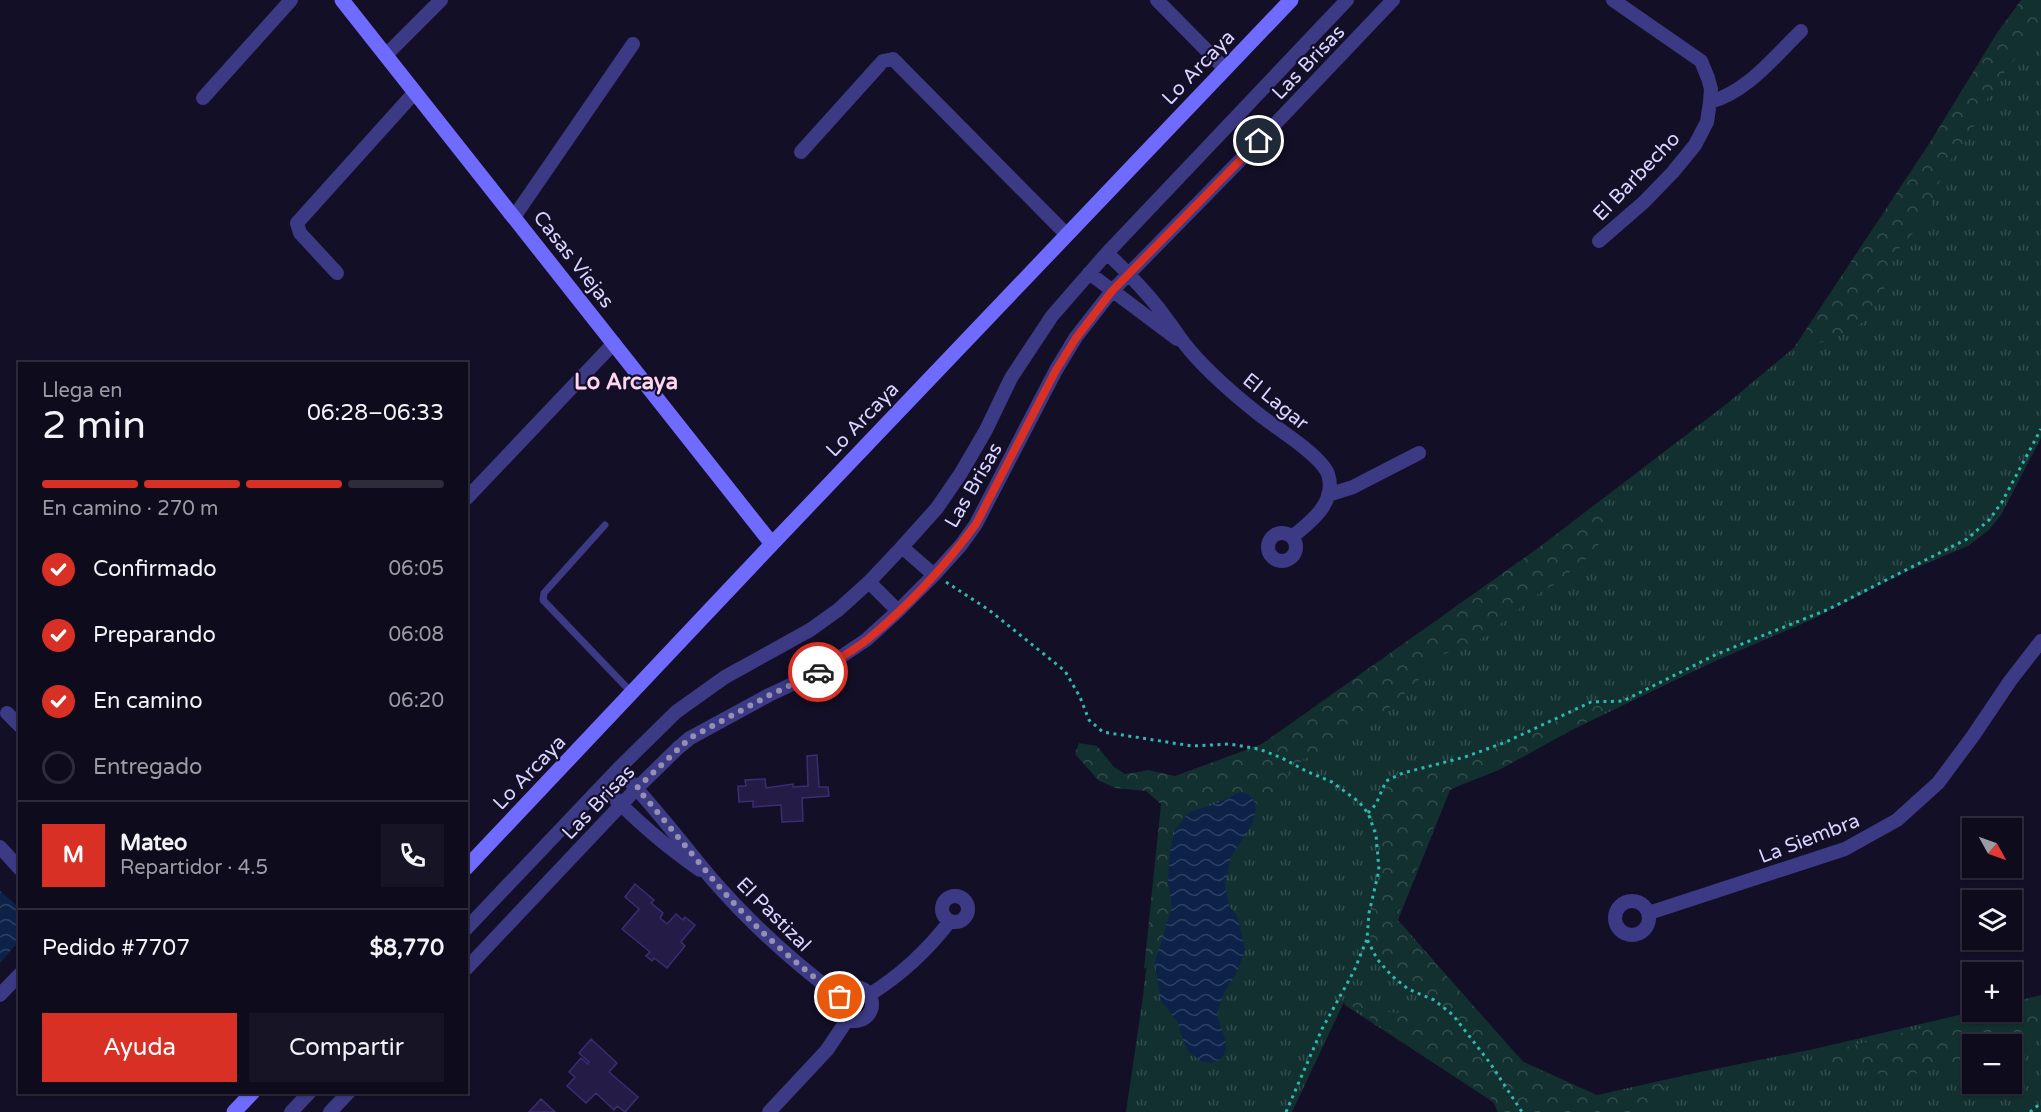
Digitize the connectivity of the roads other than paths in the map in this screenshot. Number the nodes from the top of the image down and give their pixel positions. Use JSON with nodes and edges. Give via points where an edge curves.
{"nodes":[{"id":1,"x":291,"y":0,"type":"edge"},
{"id":2,"x":342,"y":0,"type":"edge"},
{"id":3,"x":441,"y":0,"type":"edge"},
{"id":4,"x":1157,"y":0,"type":"edge"},
{"id":5,"x":1291,"y":0,"type":"edge"},
{"id":6,"x":1347,"y":0,"type":"edge"},
{"id":7,"x":1393,"y":0,"type":"edge"},
{"id":8,"x":1613,"y":0,"type":"edge"},
{"id":9,"x":1801,"y":31,"type":"dead end"},
{"id":10,"x":633,"y":44,"type":"dead end"},
{"id":11,"x":386,"y":55,"type":"junction"},
{"id":12,"x":1225,"y":69,"type":"junction"},
{"id":13,"x":415,"y":92,"type":"junction"},
{"id":14,"x":203,"y":98,"type":"dead end"},
{"id":15,"x":1710,"y":102,"type":"junction"},
{"id":16,"x":801,"y":152,"type":"dead end"},
{"id":17,"x":514,"y":216,"type":"junction"},
{"id":18,"x":1066,"y":235,"type":"junction"},
{"id":19,"x":1599,"y":241,"type":"dead end"},
{"id":20,"x":1107,"y":253,"type":"junction"},
{"id":21,"x":338,"y":273,"type":"dead end"},
{"id":22,"x":1089,"y":273,"type":"junction"},
{"id":23,"x":1129,"y":274,"type":"junction"},
{"id":24,"x":1112,"y":291,"type":"junction"},
{"id":25,"x":614,"y":343,"type":"junction"},
{"id":26,"x":1184,"y":344,"type":"junction"},
{"id":27,"x":1419,"y":453,"type":"dead end"},
{"id":28,"x":1328,"y":495,"type":"junction"},
{"id":29,"x":468,"y":497,"type":"edge"},
{"id":30,"x":605,"y":525,"type":"dead end"},
{"id":31,"x":1292,"y":537,"type":"dead end"},
{"id":32,"x":772,"y":544,"type":"junction"},
{"id":33,"x":902,"y":547,"type":"junction"},
{"id":34,"x":934,"y":575,"type":"junction"},
{"id":35,"x":869,"y":582,"type":"junction"},
{"id":36,"x":898,"y":612,"type":"junction"},
{"id":37,"x":2041,"y":641,"type":"edge"},
{"id":38,"x":633,"y":694,"type":"junction"},
{"id":39,"x":7,"y":712,"type":"dead end"},
{"id":40,"x":18,"y":724,"type":"edge"},
{"id":41,"x":618,"y":768,"type":"junction"},
{"id":42,"x":603,"y":786,"type":"junction"},
{"id":43,"x":637,"y":788,"type":"junction"},
{"id":44,"x":621,"y":805,"type":"junction"},
{"id":45,"x":0,"y":847,"type":"edge"},
{"id":46,"x":468,"y":866,"type":"edge"},
{"id":47,"x":18,"y":867,"type":"edge"},
{"id":48,"x":712,"y":878,"type":"junction"},
{"id":49,"x":1649,"y":913,"type":"dead end"},
{"id":50,"x":950,"y":921,"type":"dead end"},
{"id":51,"x":468,"y":927,"type":"edge"},
{"id":52,"x":468,"y":967,"type":"edge"},
{"id":53,"x":18,"y":976,"type":"edge"},
{"id":54,"x":0,"y":995,"type":"edge"},
{"id":55,"x":869,"y":995,"type":"junction"},
{"id":56,"x":840,"y":997,"type":"junction"},
{"id":57,"x":847,"y":1020,"type":"junction"},
{"id":58,"x":251,"y":1094,"type":"edge"},
{"id":59,"x":308,"y":1094,"type":"edge"},
{"id":60,"x":347,"y":1094,"type":"edge"},
{"id":61,"x":234,"y":1112,"type":"edge"},
{"id":62,"x":291,"y":1112,"type":"edge"},
{"id":63,"x":330,"y":1112,"type":"edge"},
{"id":64,"x":769,"y":1112,"type":"edge"}],
"edges":[{"from":1,"to":14,"type":"street"},
{"from":2,"to":11,"type":"street","name":"Casas Viejas"},
{"from":3,"to":11,"type":"street"},
{"from":4,"to":12,"type":"street"},
{"from":5,"to":12,"type":"street","name":"Lo Arcaya"},
{"from":6,"to":20,"type":"street","name":"Las Brisas"},
{"from":7,"to":23,"type":"street","name":"Las Brisas"},
{"from":8,"to":15,"type":"street","name":"El Barbecho","via":[[1701,61],[1711,89]]},
{"from":9,"to":15,"type":"street","via":[[1746,85]]},
{"from":10,"to":17,"type":"street"},
{"from":11,"to":13,"type":"street","name":"Casas Viejas"},
{"from":12,"to":18,"type":"street","name":"Lo Arcaya"},
{"from":13,"to":17,"type":"street","name":"Casas Viejas"},
{"from":13,"to":21,"type":"street","via":[[297,223],[300,233]]},
{"from":15,"to":19,"type":"street","name":"El Barbecho","via":[[1707,122],[1695,145],[1644,202]]},
{"from":16,"to":18,"type":"street","via":[[883,60],[893,59]]},
{"from":17,"to":25,"type":"street","name":"Casas Viejas"},
{"from":18,"to":32,"type":"street","name":"Lo Arcaya"},
{"from":20,"to":22,"type":"street","name":"Las Brisas"},
{"from":20,"to":23,"type":"street"},
{"from":22,"to":24,"type":"street"},
{"from":22,"to":33,"type":"street","name":"Las Brisas","via":[[1029,349],[986,430],[937,508]]},
{"from":23,"to":24,"type":"street","name":"Las Brisas"},
{"from":23,"to":26,"type":"street"},
{"from":24,"to":26,"type":"street"},
{"from":24,"to":34,"type":"street","name":"Las Brisas","via":[[1056,370],[976,524]]},
{"from":25,"to":29,"type":"street"},
{"from":25,"to":32,"type":"street","name":"Casas Viejas"},
{"from":26,"to":28,"type":"street","name":"El Lagar","via":[[1245,403],[1322,463],[1329,476]]},
{"from":27,"to":28,"type":"street","via":[[1353,487]]},
{"from":28,"to":31,"type":"street","via":[[1319,514]]},
{"from":30,"to":38,"type":"lane","via":[[544,593],[543,600]]},
{"from":32,"to":38,"type":"street","name":"Lo Arcaya"},
{"from":33,"to":34,"type":"street"},
{"from":33,"to":35,"type":"street","name":"Las Brisas"},
{"from":34,"to":36,"type":"street","name":"Las Brisas"},
{"from":35,"to":36,"type":"street"},
{"from":35,"to":41,"type":"street","name":"Las Brisas","via":[[810,630],[697,696]]},
{"from":36,"to":43,"type":"street","name":"Las Brisas","via":[[866,640],[818,672],[690,738]]},
{"from":37,"to":49,"type":"street","name":"La Siembra","via":[[1938,783],[1897,820],[1845,849]]},
{"from":38,"to":46,"type":"street","name":"Lo Arcaya"},
{"from":39,"to":40,"type":"street"},
{"from":41,"to":42,"type":"street","name":"Las Brisas"},
{"from":41,"to":43,"type":"street"},
{"from":42,"to":44,"type":"street"},
{"from":42,"to":51,"type":"street","name":"Las Brisas"},
{"from":43,"to":44,"type":"street","name":"Las Brisas"},
{"from":43,"to":48,"type":"street"},
{"from":44,"to":48,"type":"street","via":[[682,858]]},
{"from":44,"to":52,"type":"street","name":"Las Brisas"},
{"from":45,"to":47,"type":"street"},
{"from":48,"to":56,"type":"street","name":"El Pastizal","via":[[802,969]]},
{"from":50,"to":55,"type":"street","via":[[911,965]]},
{"from":53,"to":54,"type":"street"},
{"from":55,"to":56,"type":"street","via":[[856,987]]},
{"from":55,"to":57,"type":"street","via":[[872,1006],[868,1016],[858,1021]]},
{"from":56,"to":57,"type":"street","via":[[838,1008]]},
{"from":57,"to":64,"type":"street","via":[[827,1050]]},
{"from":58,"to":61,"type":"street"},
{"from":59,"to":62,"type":"street"},
{"from":60,"to":63,"type":"street"}]}
